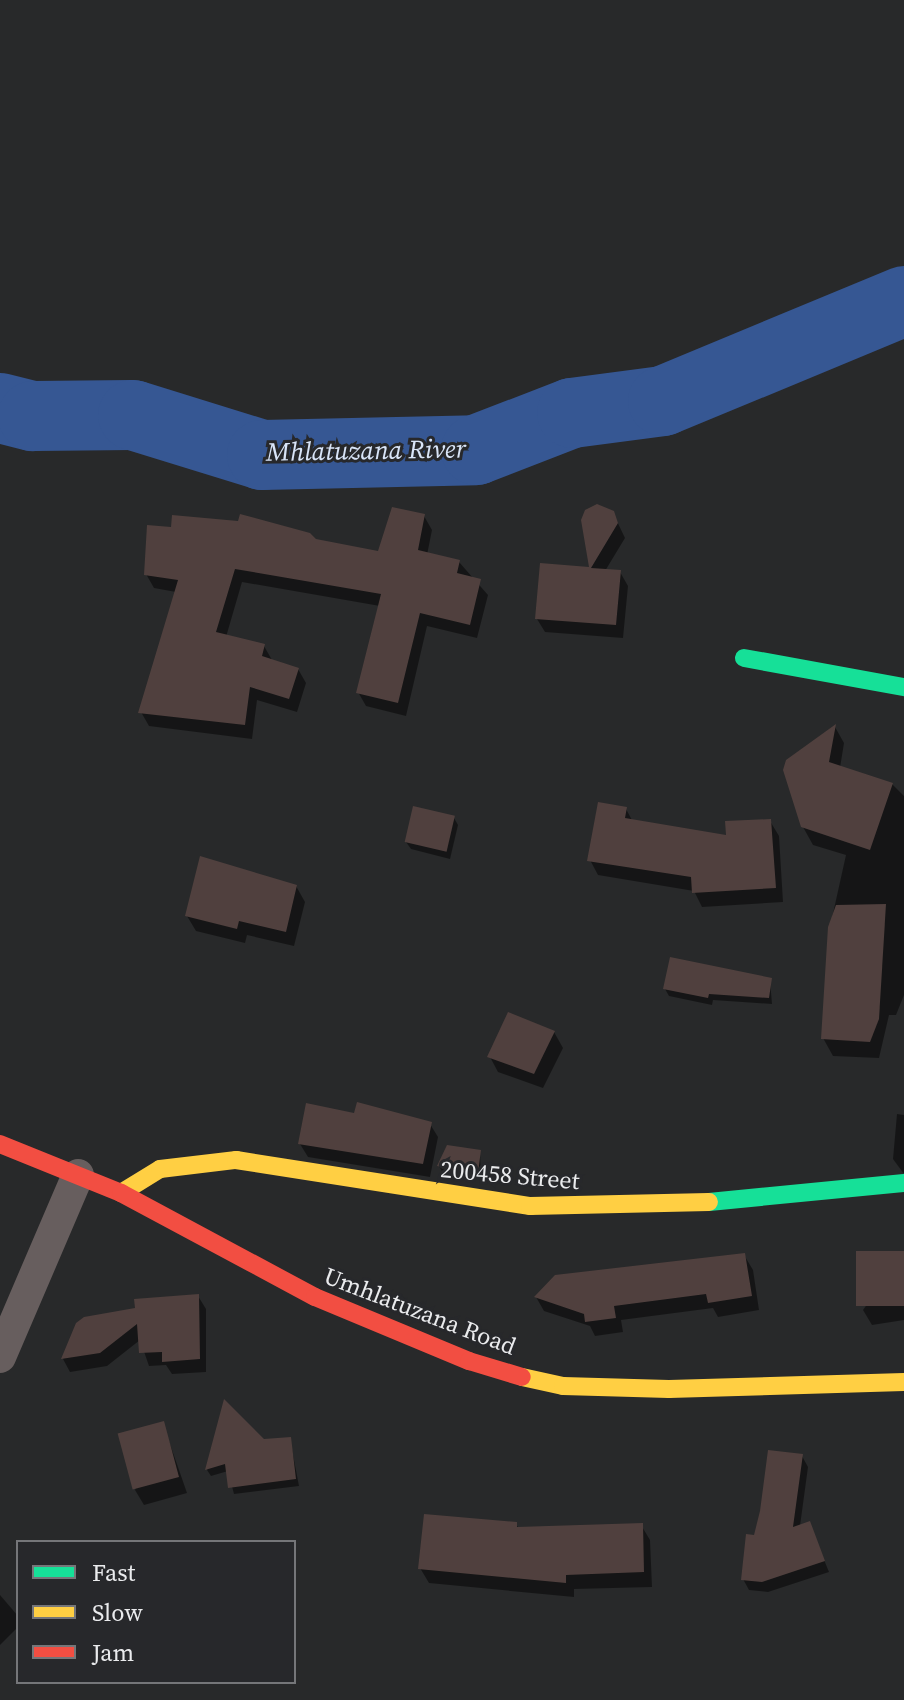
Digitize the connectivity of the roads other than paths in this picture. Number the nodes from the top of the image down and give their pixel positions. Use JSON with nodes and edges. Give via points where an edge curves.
{"nodes":[{"id":1,"x":744,"y":658,"type":"dead end"},
{"id":2,"x":904,"y":687,"type":"edge"},
{"id":3,"x":0,"y":1144,"type":"edge"},
{"id":4,"x":78,"y":1175,"type":"junction"},
{"id":5,"x":904,"y":1183,"type":"edge"},
{"id":6,"x":121,"y":1193,"type":"junction"},
{"id":7,"x":0,"y":1357,"type":"edge"},
{"id":8,"x":904,"y":1382,"type":"edge"}],
"edges":[{"from":1,"to":2,"type":"street"},
{"from":3,"to":4,"type":"street","name":"Umhlatuzana Road"},
{"from":4,"to":6,"type":"street","name":"Umhlatuzana Road"},
{"from":4,"to":7,"type":"street"},
{"from":5,"to":6,"type":"street","name":"200458 Street","via":[[653,1207],[530,1206],[236,1160],[160,1169]]},
{"from":6,"to":8,"type":"street","name":"Umhlatuzana Road","via":[[315,1297],[469,1361],[522,1377],[563,1386],[669,1389]]}]}
